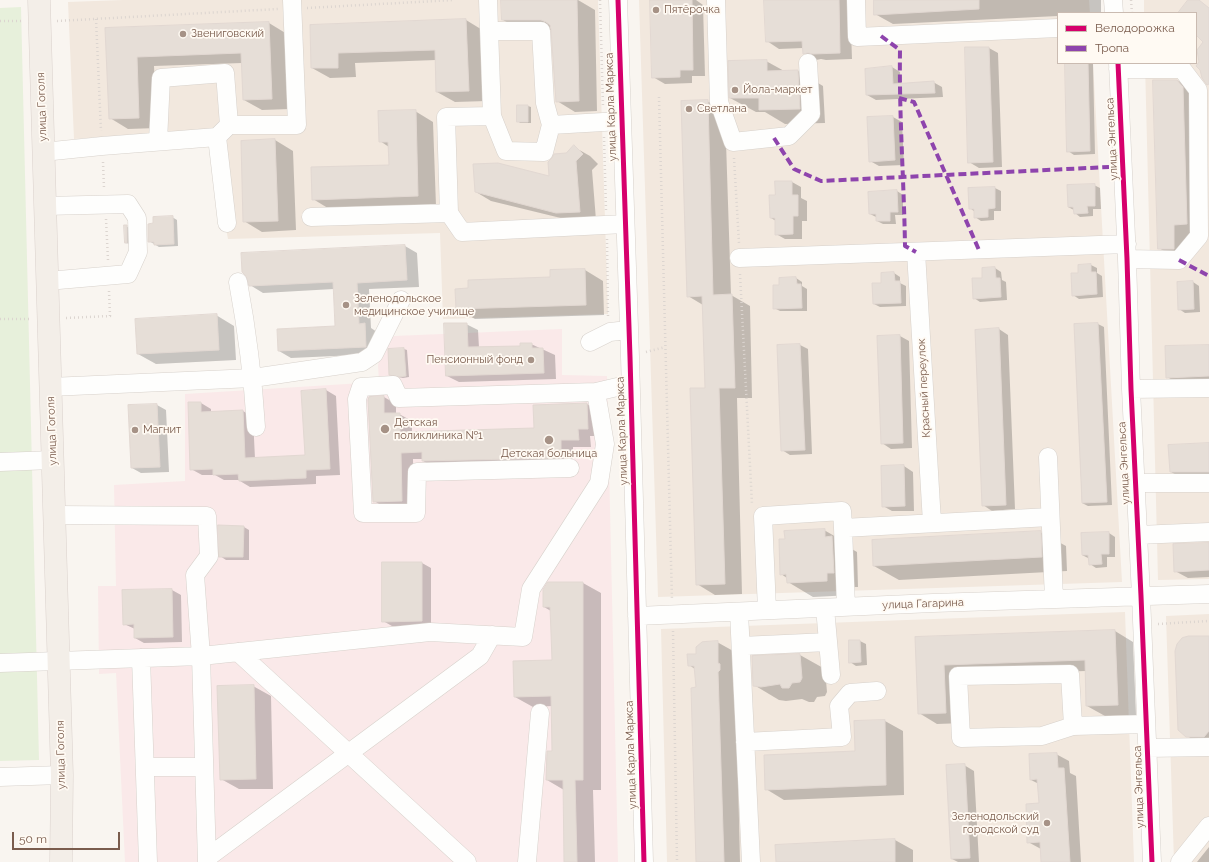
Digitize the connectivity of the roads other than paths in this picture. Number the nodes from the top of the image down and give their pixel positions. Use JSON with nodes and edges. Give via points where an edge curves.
{"nodes":[{"id":1,"x":38,"y":0,"type":"edge"},
{"id":2,"x":488,"y":0,"type":"edge"},
{"id":3,"x":618,"y":0,"type":"edge"},
{"id":4,"x":716,"y":0,"type":"edge"},
{"id":5,"x":856,"y":0,"type":"edge"},
{"id":6,"x":1113,"y":0,"type":"edge"},
{"id":7,"x":292,"y":4,"type":"edge"},
{"id":8,"x":1114,"y":12,"type":"edge"},
{"id":9,"x":1057,"y":28,"type":"edge"},
{"id":10,"x":489,"y":31,"type":"junction"},
{"id":11,"x":808,"y":63,"type":"dead end"},
{"id":12,"x":1118,"y":66,"type":"edge"},
{"id":13,"x":492,"y":116,"type":"junction"},
{"id":14,"x":621,"y":121,"type":"junction"},
{"id":15,"x":551,"y":125,"type":"junction"},
{"id":16,"x":223,"y":131,"type":"junction"},
{"id":17,"x":158,"y":142,"type":"junction"},
{"id":18,"x":43,"y":152,"type":"junction"},
{"id":19,"x":45,"y":206,"type":"junction"},
{"id":20,"x":449,"y":213,"type":"junction"},
{"id":21,"x":312,"y":217,"type":"dead end"},
{"id":22,"x":227,"y":223,"type":"dead end"},
{"id":23,"x":625,"y":224,"type":"junction"},
{"id":24,"x":916,"y":252,"type":"junction"},
{"id":25,"x":1127,"y":252,"type":"junction"},
{"id":26,"x":739,"y":258,"type":"road end"},
{"id":27,"x":47,"y":281,"type":"junction"},
{"id":28,"x":238,"y":282,"type":"dead end"},
{"id":29,"x":400,"y":300,"type":"dead end"},
{"id":30,"x":628,"y":330,"type":"junction"},
{"id":31,"x":590,"y":342,"type":"dead end"},
{"id":32,"x":253,"y":378,"type":"junction"},
{"id":33,"x":630,"y":384,"type":"junction"},
{"id":34,"x":50,"y":387,"type":"junction"},
{"id":35,"x":1209,"y":388,"type":"edge"},
{"id":36,"x":1131,"y":389,"type":"junction"},
{"id":37,"x":596,"y":392,"type":"junction"},
{"id":38,"x":256,"y":428,"type":"dead end"},
{"id":39,"x":1048,"y":457,"type":"dead end"},
{"id":40,"x":52,"y":460,"type":"junction"},
{"id":41,"x":0,"y":462,"type":"edge"},
{"id":42,"x":570,"y":468,"type":"dead end"},
{"id":43,"x":1135,"y":483,"type":"junction"},
{"id":44,"x":1209,"y":483,"type":"edge"},
{"id":45,"x":54,"y":515,"type":"junction"},
{"id":46,"x":1050,"y":517,"type":"junction"},
{"id":47,"x":932,"y":523,"type":"junction"},
{"id":48,"x":843,"y":528,"type":"junction"},
{"id":49,"x":1209,"y":532,"type":"edge"},
{"id":50,"x":1138,"y":535,"type":"junction"},
{"id":51,"x":1209,"y":594,"type":"edge"},
{"id":52,"x":1141,"y":596,"type":"junction"},
{"id":53,"x":1054,"y":599,"type":"junction"},
{"id":54,"x":846,"y":607,"type":"junction"},
{"id":55,"x":825,"y":608,"type":"junction"},
{"id":56,"x":767,"y":610,"type":"junction"},
{"id":57,"x":739,"y":612,"type":"junction"},
{"id":58,"x":637,"y":616,"type":"junction"},
{"id":59,"x":492,"y":635,"type":"junction"},
{"id":60,"x":828,"y":642,"type":"junction"},
{"id":61,"x":741,"y":646,"type":"junction"},
{"id":62,"x":238,"y":652,"type":"junction"},
{"id":63,"x":201,"y":656,"type":"junction"},
{"id":64,"x":141,"y":658,"type":"junction"},
{"id":65,"x":59,"y":661,"type":"junction"},
{"id":66,"x":0,"y":663,"type":"edge"},
{"id":67,"x":831,"y":675,"type":"dead end"},
{"id":68,"x":877,"y":691,"type":"dead end"},
{"id":69,"x":540,"y":713,"type":"dead end"},
{"id":70,"x":1146,"y":724,"type":"junction"},
{"id":71,"x":1073,"y":726,"type":"junction"},
{"id":72,"x":745,"y":742,"type":"junction"},
{"id":73,"x":1209,"y":747,"type":"edge"},
{"id":74,"x":1148,"y":748,"type":"junction"},
{"id":75,"x":349,"y":753,"type":"junction"},
{"id":76,"x":145,"y":767,"type":"junction"},
{"id":77,"x":204,"y":767,"type":"junction"},
{"id":78,"x":62,"y":775,"type":"junction"},
{"id":79,"x":0,"y":777,"type":"edge"},
{"id":80,"x":1209,"y":826,"type":"edge"},
{"id":81,"x":207,"y":860,"type":"edge"},
{"id":82,"x":61,"y":862,"type":"edge"},
{"id":83,"x":148,"y":862,"type":"edge"},
{"id":84,"x":467,"y":862,"type":"edge"},
{"id":85,"x":527,"y":862,"type":"edge"},
{"id":86,"x":644,"y":862,"type":"edge"},
{"id":87,"x":751,"y":862,"type":"edge"},
{"id":88,"x":1152,"y":862,"type":"edge"},
{"id":89,"x":1180,"y":862,"type":"edge"}],
"edges":[{"from":1,"to":18,"type":"main road","name":"улица Гоголя","via":[[46,21]]},
{"from":2,"to":10,"type":"street"},
{"from":3,"to":14,"type":"street","name":"улица Карла Маркса"},
{"from":4,"to":11,"type":"street","via":[[719,102],[734,142],[789,136],[810,114]]},
{"from":5,"to":9,"type":"street","via":[[858,38]]},
{"from":6,"to":8,"type":"street"},
{"from":7,"to":16,"type":"street","via":[[297,125]]},
{"from":10,"to":13,"type":"street"},
{"from":10,"to":15,"type":"street","via":[[541,31],[545,103]]},
{"from":12,"to":25,"type":"street","name":"улица Энгельса"},
{"from":12,"to":25,"type":"street","via":[[1182,69],[1198,90],[1199,236],[1179,260]]},
{"from":13,"to":15,"type":"street","via":[[506,151],[544,152]]},
{"from":13,"to":20,"type":"street","via":[[446,117]]},
{"from":14,"to":15,"type":"street"},
{"from":14,"to":23,"type":"street","name":"улица Карла Маркса"},
{"from":16,"to":17,"type":"street"},
{"from":16,"to":17,"type":"street","via":[[225,73],[160,78]]},
{"from":16,"to":22,"type":"street"},
{"from":17,"to":18,"type":"street"},
{"from":18,"to":19,"type":"main road","name":"улица Гоголя"},
{"from":19,"to":27,"type":"main road","name":"улица Гоголя"},
{"from":19,"to":27,"type":"street","via":[[128,204],[137,218],[138,252],[128,274]]},
{"from":20,"to":21,"type":"street"},
{"from":20,"to":23,"type":"street","via":[[462,232]]},
{"from":23,"to":30,"type":"street","name":"улица Карла Маркса"},
{"from":24,"to":25,"type":"street"},
{"from":24,"to":26,"type":"street"},
{"from":24,"to":47,"type":"street","name":"Красный переулок"},
{"from":25,"to":36,"type":"street","name":"улица Энгельса"},
{"from":27,"to":34,"type":"main road","name":"улица Гоголя"},
{"from":28,"to":32,"type":"street"},
{"from":29,"to":32,"type":"street","via":[[374,354],[362,362]]},
{"from":30,"to":31,"type":"street","via":[[610,332]]},
{"from":30,"to":33,"type":"street","name":"улица Карла Маркса"},
{"from":32,"to":34,"type":"street"},
{"from":32,"to":38,"type":"street"},
{"from":33,"to":37,"type":"street"},
{"from":33,"to":58,"type":"street","name":"улица Карла Маркса"},
{"from":34,"to":40,"type":"main road","name":"улица Гоголя"},
{"from":35,"to":36,"type":"street"},
{"from":36,"to":43,"type":"street","name":"улица Энгельса"},
{"from":37,"to":42,"type":"street","via":[[399,398],[393,385],[361,387],[357,399],[363,513],[416,513],[417,472]]},
{"from":37,"to":59,"type":"street","via":[[605,444],[599,483],[531,589],[523,637]]},
{"from":39,"to":46,"type":"street"},
{"from":40,"to":41,"type":"street"},
{"from":40,"to":45,"type":"main road","name":"улица Гоголя"},
{"from":43,"to":44,"type":"street"},
{"from":43,"to":50,"type":"street","name":"улица Энгельса"},
{"from":45,"to":63,"type":"street","via":[[208,516],[209,556],[196,575]]},
{"from":45,"to":65,"type":"main road","name":"улица Гоголя"},
{"from":46,"to":47,"type":"street"},
{"from":46,"to":53,"type":"street"},
{"from":47,"to":48,"type":"street"},
{"from":48,"to":54,"type":"street"},
{"from":48,"to":56,"type":"street","via":[[842,511],[763,516]]},
{"from":49,"to":50,"type":"street"},
{"from":50,"to":52,"type":"street","name":"улица Энгельса"},
{"from":51,"to":52,"type":"street","name":"улица Гагарина"},
{"from":52,"to":53,"type":"street","name":"улица Гагарина"},
{"from":52,"to":70,"type":"street","name":"улица Энгельса"},
{"from":53,"to":54,"type":"street","name":"улица Гагарина"},
{"from":54,"to":55,"type":"street","name":"улица Гагарина"},
{"from":55,"to":56,"type":"street","name":"улица Гагарина"},
{"from":55,"to":60,"type":"street"},
{"from":56,"to":57,"type":"street","name":"улица Гагарина"},
{"from":57,"to":58,"type":"street","name":"улица Гагарина"},
{"from":57,"to":61,"type":"street"},
{"from":58,"to":86,"type":"street","name":"улица Карла Маркса"},
{"from":59,"to":62,"type":"street","via":[[430,632]]},
{"from":59,"to":75,"type":"street","via":[[480,656]]},
{"from":60,"to":61,"type":"street"},
{"from":60,"to":67,"type":"street"},
{"from":61,"to":72,"type":"street"},
{"from":62,"to":63,"type":"street"},
{"from":62,"to":75,"type":"street"},
{"from":63,"to":64,"type":"street"},
{"from":63,"to":77,"type":"street"},
{"from":64,"to":65,"type":"street"},
{"from":64,"to":76,"type":"street"},
{"from":65,"to":66,"type":"street"},
{"from":65,"to":78,"type":"main road","name":"улица Гоголя"},
{"from":68,"to":72,"type":"street","via":[[850,693],[839,706],[842,737]]},
{"from":69,"to":85,"type":"street"},
{"from":70,"to":71,"type":"street"},
{"from":70,"to":74,"type":"street","name":"улица Энгельса"},
{"from":71,"to":71,"type":"street","via":[[1070,674],[958,676],[961,738],[1042,736]]},
{"from":72,"to":87,"type":"street"},
{"from":73,"to":74,"type":"street"},
{"from":74,"to":88,"type":"street","name":"улица Энгельса"},
{"from":75,"to":81,"type":"street"},
{"from":75,"to":84,"type":"street"},
{"from":76,"to":77,"type":"street"},
{"from":76,"to":83,"type":"street"},
{"from":77,"to":81,"type":"street"},
{"from":78,"to":79,"type":"street"},
{"from":78,"to":82,"type":"main road","name":"улица Гоголя"},
{"from":80,"to":89,"type":"street"}]}
